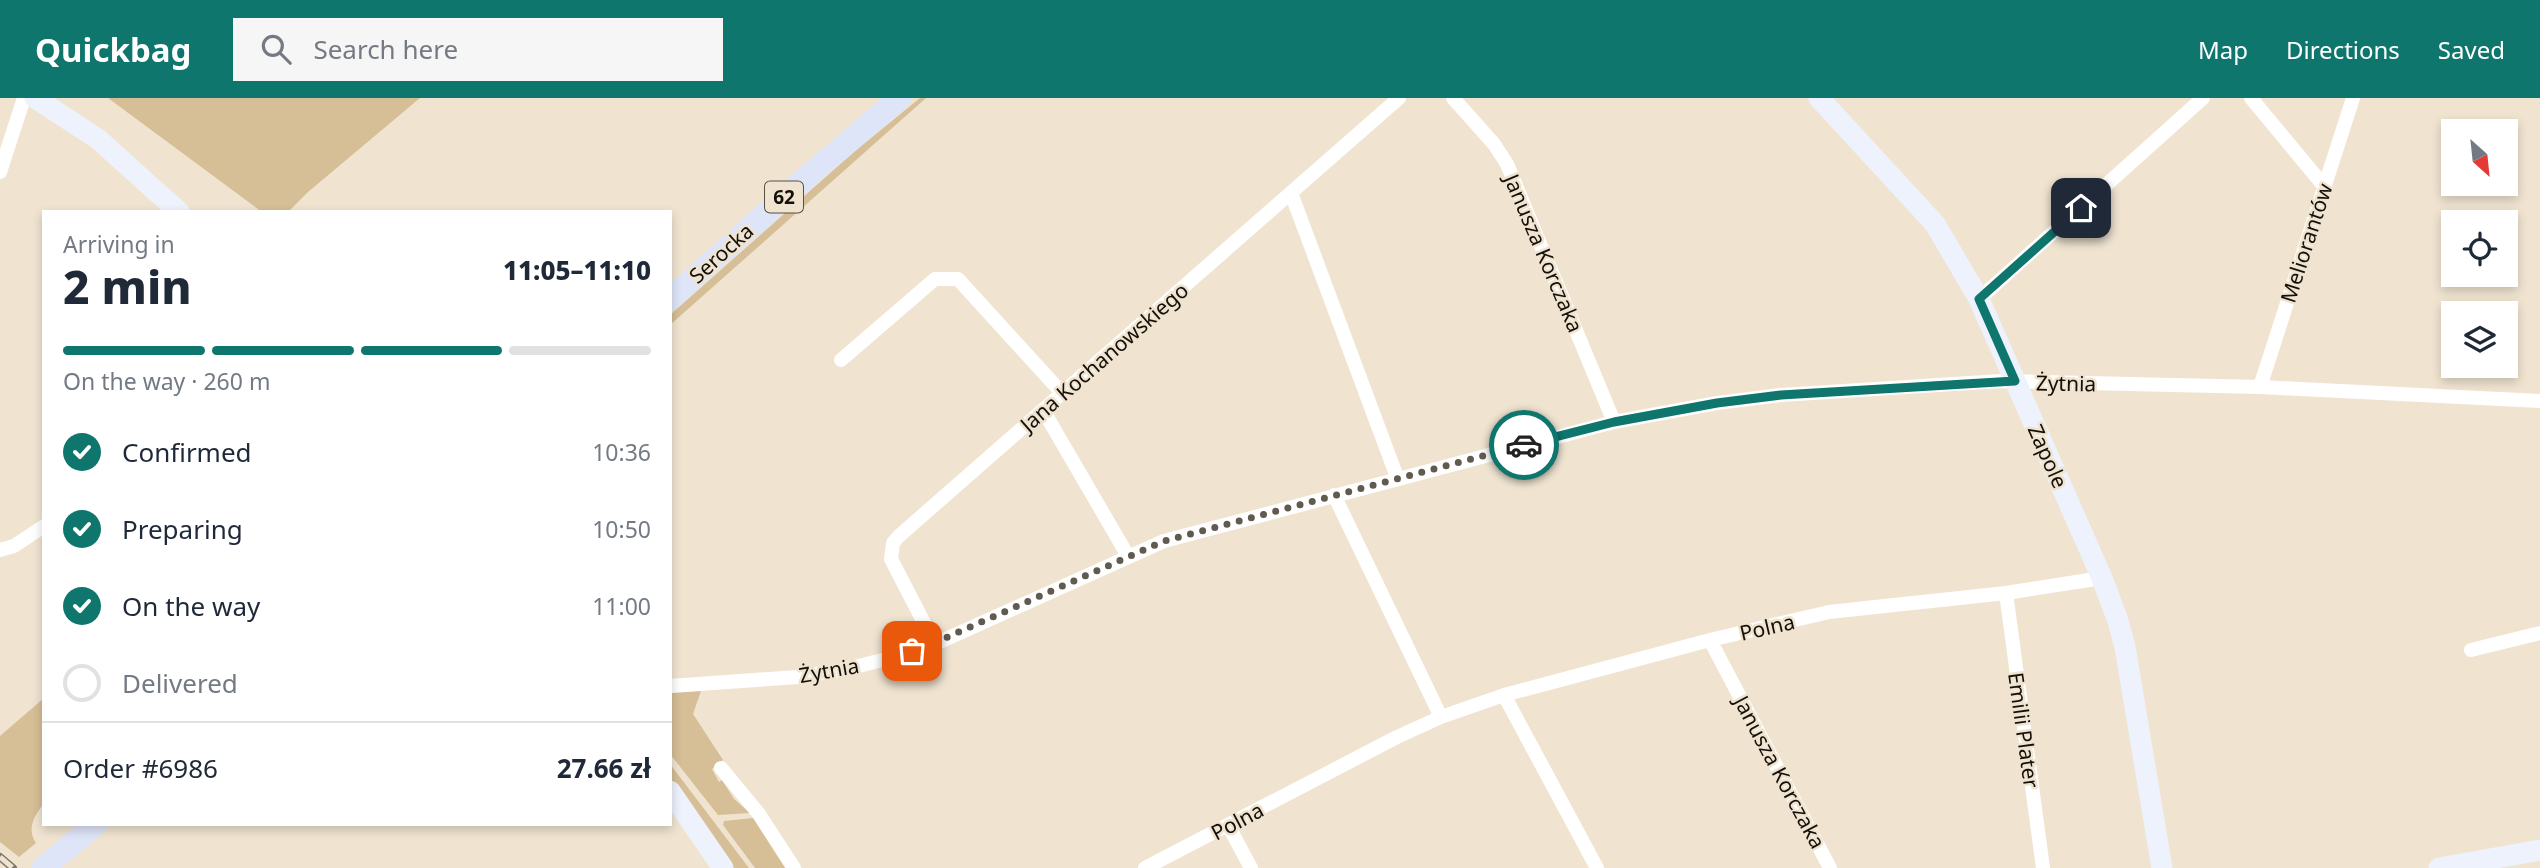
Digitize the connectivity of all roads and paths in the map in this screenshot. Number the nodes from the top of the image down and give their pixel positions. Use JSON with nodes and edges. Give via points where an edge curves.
{"nodes":[{"id":1,"x":24,"y":98,"type":"edge"},
{"id":2,"x":35,"y":98,"type":"edge"},
{"id":3,"x":900,"y":98,"type":"edge"},
{"id":4,"x":1399,"y":98,"type":"edge"},
{"id":5,"x":1453,"y":98,"type":"edge"},
{"id":6,"x":1819,"y":98,"type":"edge"},
{"id":7,"x":2203,"y":98,"type":"edge"},
{"id":8,"x":2251,"y":98,"type":"edge"},
{"id":9,"x":2354,"y":98,"type":"edge"},
{"id":10,"x":0,"y":172,"type":"edge"},
{"id":11,"x":2324,"y":186,"type":"junction"},
{"id":12,"x":1291,"y":193,"type":"junction"},
{"id":13,"x":177,"y":210,"type":"edge"},
{"id":14,"x":672,"y":297,"type":"edge"},
{"id":15,"x":1979,"y":299,"type":"junction"},
{"id":16,"x":841,"y":360,"type":"dead end"},
{"id":17,"x":2015,"y":381,"type":"junction"},
{"id":18,"x":2260,"y":387,"type":"junction"},
{"id":19,"x":1062,"y":393,"type":"junction"},
{"id":20,"x":2540,"y":401,"type":"edge"},
{"id":21,"x":1043,"y":410,"type":"junction"},
{"id":22,"x":1614,"y":422,"type":"junction"},
{"id":23,"x":1398,"y":477,"type":"junction"},
{"id":24,"x":1334,"y":495,"type":"junction"},
{"id":25,"x":42,"y":527,"type":"edge"},
{"id":26,"x":0,"y":551,"type":"edge"},
{"id":27,"x":1128,"y":556,"type":"junction"},
{"id":28,"x":2102,"y":578,"type":"junction"},
{"id":29,"x":2006,"y":593,"type":"junction"},
{"id":30,"x":2540,"y":633,"type":"edge"},
{"id":31,"x":1710,"y":640,"type":"junction"},
{"id":32,"x":934,"y":643,"type":"junction"},
{"id":33,"x":2471,"y":650,"type":"dead end"},
{"id":34,"x":672,"y":686,"type":"edge"},
{"id":35,"x":1504,"y":695,"type":"junction"},
{"id":36,"x":1441,"y":717,"type":"junction"},
{"id":37,"x":721,"y":768,"type":"dead end"},
{"id":38,"x":672,"y":794,"type":"edge"},
{"id":39,"x":672,"y":813,"type":"edge"},
{"id":40,"x":1228,"y":825,"type":"junction"},
{"id":41,"x":94,"y":826,"type":"edge"},
{"id":42,"x":2540,"y":850,"type":"edge"},
{"id":43,"x":44,"y":867,"type":"edge"},
{"id":44,"x":709,"y":868,"type":"edge"},
{"id":45,"x":723,"y":868,"type":"edge"},
{"id":46,"x":794,"y":868,"type":"edge"},
{"id":47,"x":1145,"y":868,"type":"edge"},
{"id":48,"x":1251,"y":868,"type":"edge"},
{"id":49,"x":1597,"y":868,"type":"edge"},
{"id":50,"x":1830,"y":868,"type":"edge"},
{"id":51,"x":2043,"y":868,"type":"edge"},
{"id":52,"x":2162,"y":868,"type":"edge"},
{"id":53,"x":2439,"y":868,"type":"edge"}],
"edges":[{"from":1,"to":10,"type":"street"},
{"from":2,"to":13,"type":"street","via":[[97,139]]},
{"from":3,"to":14,"type":"main road","name":"Serocka","number":"62"},
{"from":4,"to":12,"type":"street","name":"Jana Kochanowskiego"},
{"from":5,"to":22,"type":"street","name":"Janusza Korczaka","via":[[1507,164]]},
{"from":6,"to":15,"type":"street","name":"Zapole","via":[[1935,224]]},
{"from":7,"to":15,"type":"street"},
{"from":8,"to":11,"type":"street"},
{"from":9,"to":11,"type":"street","name":"Meliorantów"},
{"from":11,"to":18,"type":"street","name":"Meliorantów"},
{"from":12,"to":19,"type":"street","name":"Jana Kochanowskiego"},
{"from":12,"to":23,"type":"street"},
{"from":15,"to":17,"type":"street","name":"Zapole"},
{"from":16,"to":19,"type":"street","via":[[935,279],[958,279]]},
{"from":17,"to":18,"type":"street","name":"Żytnia"},
{"from":17,"to":22,"type":"street","name":"Żytnia","via":[[1781,395]]},
{"from":17,"to":28,"type":"street","name":"Zapole"},
{"from":18,"to":20,"type":"street","name":"Żytnia"},
{"from":19,"to":21,"type":"street","name":"Jana Kochanowskiego"},
{"from":21,"to":27,"type":"street"},
{"from":21,"to":32,"type":"street","name":"Jana Kochanowskiego","via":[[893,543],[894,566]]},
{"from":22,"to":23,"type":"street","name":"Żytnia"},
{"from":23,"to":24,"type":"street","name":"Żytnia"},
{"from":24,"to":27,"type":"street","name":"Żytnia","via":[[1164,541]]},
{"from":24,"to":36,"type":"street"},
{"from":25,"to":26,"type":"street"},
{"from":27,"to":32,"type":"street","name":"Żytnia"},
{"from":28,"to":29,"type":"street","name":"Polna"},
{"from":28,"to":52,"type":"street","name":"Zapole","via":[[2125,647]]},
{"from":29,"to":31,"type":"street","name":"Polna","via":[[1829,612]]},
{"from":29,"to":51,"type":"street","name":"Emilii Plater"},
{"from":30,"to":33,"type":"street"},
{"from":31,"to":35,"type":"street","name":"Polna"},
{"from":31,"to":50,"type":"street","name":"Janusza Korczaka"},
{"from":32,"to":34,"type":"street","name":"Żytnia","via":[[843,670]]},
{"from":35,"to":36,"type":"street","name":"Polna"},
{"from":35,"to":49,"type":"street"},
{"from":36,"to":40,"type":"street","name":"Polna"},
{"from":37,"to":46,"type":"street","via":[[759,814]]},
{"from":38,"to":45,"type":"street"},
{"from":39,"to":44,"type":"street"},
{"from":40,"to":47,"type":"street","name":"Polna"},
{"from":40,"to":48,"type":"street"},
{"from":41,"to":43,"type":"main road"},
{"from":42,"to":53,"type":"street"}]}
